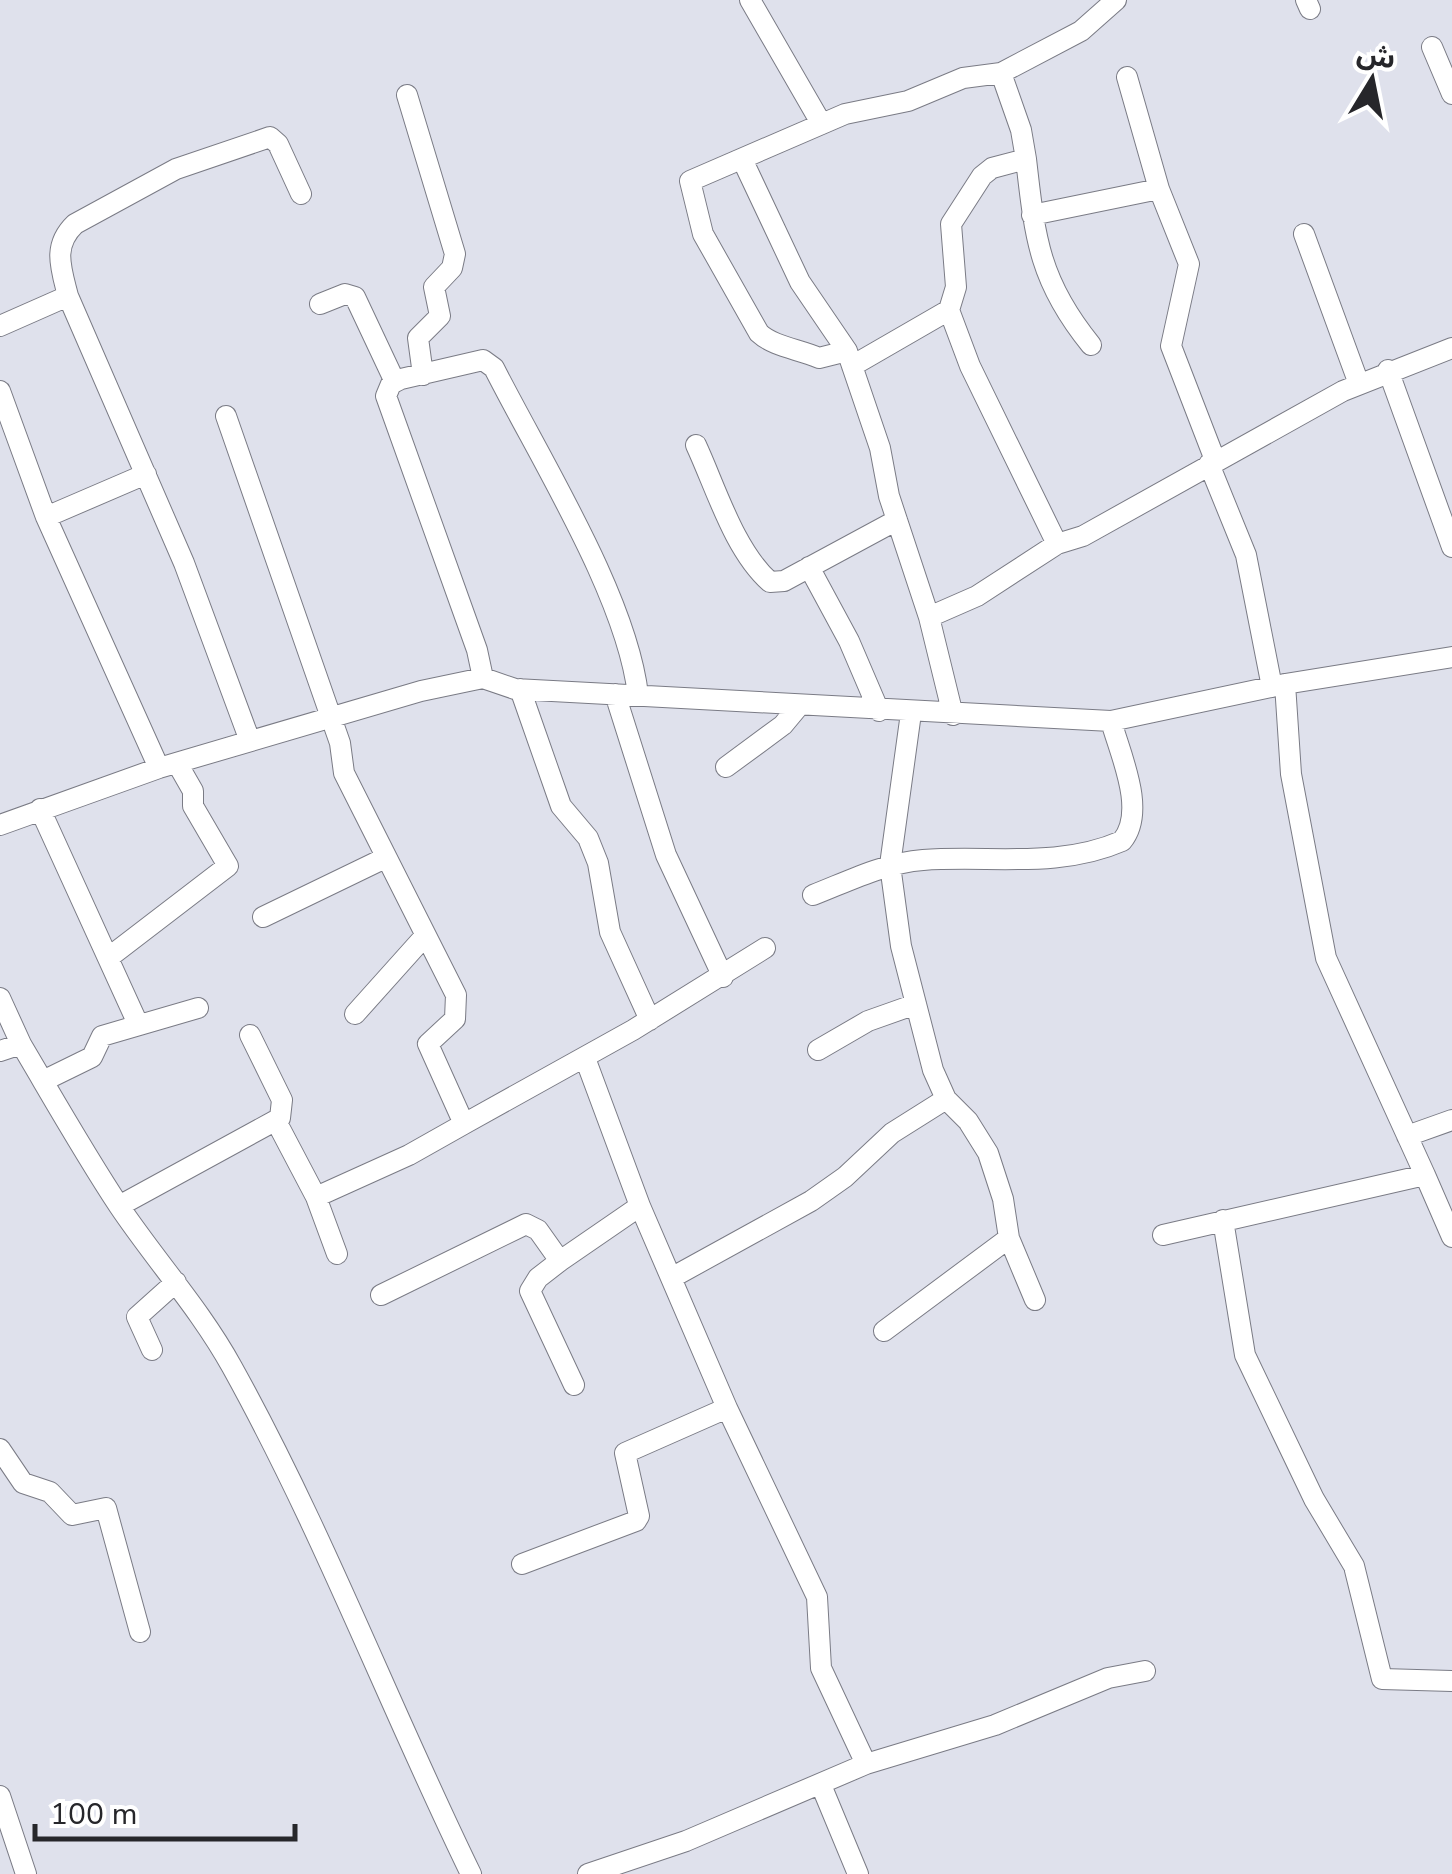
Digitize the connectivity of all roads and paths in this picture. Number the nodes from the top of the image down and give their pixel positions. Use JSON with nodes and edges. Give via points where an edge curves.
{"nodes":[{"id":1,"x":750,"y":0,"type":"edge"},
{"id":2,"x":1116,"y":0,"type":"edge"},
{"id":3,"x":1432,"y":47,"type":"dead end"},
{"id":4,"x":1001,"y":73,"type":"junction"},
{"id":5,"x":1127,"y":77,"type":"dead end"},
{"id":6,"x":1452,"y":94,"type":"edge"},
{"id":7,"x":407,"y":95,"type":"dead end"},
{"id":8,"x":820,"y":123,"type":"junction"},
{"id":9,"x":742,"y":159,"type":"junction"},
{"id":10,"x":1026,"y":159,"type":"junction"},
{"id":11,"x":1158,"y":189,"type":"junction"},
{"id":12,"x":301,"y":194,"type":"dead end"},
{"id":13,"x":1032,"y":215,"type":"junction"},
{"id":14,"x":1304,"y":234,"type":"dead end"},
{"id":15,"x":68,"y":296,"type":"junction"},
{"id":16,"x":320,"y":304,"type":"dead end"},
{"id":17,"x":948,"y":310,"type":"junction"},
{"id":18,"x":0,"y":326,"type":"edge"},
{"id":19,"x":1091,"y":345,"type":"dead end"},
{"id":20,"x":1452,"y":348,"type":"edge"},
{"id":21,"x":849,"y":359,"type":"junction"},
{"id":22,"x":1388,"y":370,"type":"junction"},
{"id":23,"x":423,"y":375,"type":"junction"},
{"id":24,"x":395,"y":382,"type":"junction"},
{"id":25,"x":1359,"y":384,"type":"junction"},
{"id":26,"x":0,"y":391,"type":"edge"},
{"id":27,"x":226,"y":416,"type":"dead end"},
{"id":28,"x":696,"y":444,"type":"dead end"},
{"id":29,"x":1212,"y":462,"type":"junction"},
{"id":30,"x":146,"y":474,"type":"junction"},
{"id":31,"x":46,"y":517,"type":"junction"},
{"id":32,"x":897,"y":520,"type":"junction"},
{"id":33,"x":1057,"y":544,"type":"junction"},
{"id":34,"x":1452,"y":546,"type":"edge"},
{"id":35,"x":809,"y":567,"type":"junction"},
{"id":36,"x":929,"y":617,"type":"junction"},
{"id":37,"x":1452,"y":657,"type":"edge"},
{"id":38,"x":482,"y":678,"type":"junction"},
{"id":39,"x":1278,"y":686,"type":"junction"},
{"id":40,"x":520,"y":689,"type":"junction"},
{"id":41,"x":615,"y":694,"type":"junction"},
{"id":42,"x":638,"y":695,"type":"junction"},
{"id":43,"x":798,"y":707,"type":"junction"},
{"id":44,"x":879,"y":711,"type":"junction"},
{"id":45,"x":911,"y":713,"type":"junction"},
{"id":46,"x":952,"y":715,"type":"junction"},
{"id":47,"x":330,"y":718,"type":"junction"},
{"id":48,"x":1110,"y":721,"type":"junction"},
{"id":49,"x":250,"y":741,"type":"junction"},
{"id":50,"x":168,"y":765,"type":"junction"},
{"id":51,"x":726,"y":767,"type":"dead end"},
{"id":52,"x":40,"y":809,"type":"junction"},
{"id":53,"x":0,"y":825,"type":"edge"},
{"id":54,"x":385,"y":858,"type":"junction"},
{"id":55,"x":890,"y":865,"type":"junction"},
{"id":56,"x":813,"y":895,"type":"dead end"},
{"id":57,"x":262,"y":917,"type":"dead end"},
{"id":58,"x":424,"y":937,"type":"junction"},
{"id":59,"x":765,"y":948,"type":"dead end"},
{"id":60,"x":108,"y":958,"type":"junction"},
{"id":61,"x":724,"y":976,"type":"junction"},
{"id":62,"x":0,"y":998,"type":"edge"},
{"id":63,"x":916,"y":1004,"type":"junction"},
{"id":64,"x":198,"y":1008,"type":"dead end"},
{"id":65,"x":355,"y":1014,"type":"dead end"},
{"id":66,"x":650,"y":1020,"type":"junction"},
{"id":67,"x":138,"y":1024,"type":"junction"},
{"id":68,"x":250,"y":1035,"type":"dead end"},
{"id":69,"x":10,"y":1048,"type":"edge"},
{"id":70,"x":818,"y":1050,"type":"dead end"},
{"id":71,"x":585,"y":1058,"type":"junction"},
{"id":72,"x":43,"y":1081,"type":"junction"},
{"id":73,"x":946,"y":1100,"type":"junction"},
{"id":74,"x":1452,"y":1120,"type":"edge"},
{"id":75,"x":276,"y":1121,"type":"junction"},
{"id":76,"x":464,"y":1124,"type":"junction"},
{"id":77,"x":1407,"y":1136,"type":"junction"},
{"id":78,"x":1425,"y":1176,"type":"junction"},
{"id":79,"x":316,"y":1197,"type":"junction"},
{"id":80,"x":119,"y":1206,"type":"junction"},
{"id":81,"x":640,"y":1206,"type":"junction"},
{"id":82,"x":1222,"y":1220,"type":"junction"},
{"id":83,"x":1164,"y":1235,"type":"dead end"},
{"id":84,"x":1009,"y":1238,"type":"junction"},
{"id":85,"x":1452,"y":1238,"type":"edge"},
{"id":86,"x":337,"y":1254,"type":"dead end"},
{"id":87,"x":560,"y":1261,"type":"junction"},
{"id":88,"x":672,"y":1277,"type":"junction"},
{"id":89,"x":176,"y":1282,"type":"junction"},
{"id":90,"x":382,"y":1295,"type":"dead end"},
{"id":91,"x":1036,"y":1300,"type":"dead end"},
{"id":92,"x":884,"y":1331,"type":"dead end"},
{"id":93,"x":152,"y":1350,"type":"dead end"},
{"id":94,"x":574,"y":1386,"type":"dead end"},
{"id":95,"x":727,"y":1408,"type":"junction"},
{"id":96,"x":0,"y":1449,"type":"edge"},
{"id":97,"x":522,"y":1564,"type":"dead end"},
{"id":98,"x":140,"y":1632,"type":"dead end"},
{"id":99,"x":1145,"y":1671,"type":"dead end"},
{"id":100,"x":1452,"y":1681,"type":"edge"},
{"id":101,"x":866,"y":1764,"type":"junction"},
{"id":102,"x":821,"y":1784,"type":"junction"},
{"id":103,"x":0,"y":1796,"type":"edge"},
{"id":104,"x":26,"y":1874,"type":"edge"},
{"id":105,"x":471,"y":1874,"type":"edge"},
{"id":106,"x":588,"y":1874,"type":"edge"},
{"id":107,"x":858,"y":1874,"type":"edge"}],
"edges":[{"from":1,"to":8,"type":"street"},
{"from":2,"to":4,"type":"street","via":[[1081,31]]},
{"from":3,"to":6,"type":"street"},
{"from":4,"to":8,"type":"street","via":[[963,78],[908,101]]},
{"from":4,"to":10,"type":"street"},
{"from":5,"to":11,"type":"street"},
{"from":7,"to":23,"type":"street","via":[[455,254],[434,287],[440,316],[417,344]]},
{"from":8,"to":9,"type":"street"},
{"from":9,"to":21,"type":"street","via":[[800,282]]},
{"from":9,"to":21,"type":"street","via":[[690,181],[710,246],[764,339],[818,358]]},
{"from":10,"to":13,"type":"street"},
{"from":10,"to":17,"type":"street","via":[[982,176],[951,224],[956,288]]},
{"from":11,"to":13,"type":"street"},
{"from":11,"to":29,"type":"street","via":[[1189,264],[1170,346]]},
{"from":12,"to":15,"type":"street","via":[[270,137],[176,169],[64,235],[59,262]]},
{"from":13,"to":19,"type":"street","via":[[1046,275]]},
{"from":14,"to":25,"type":"street"},
{"from":15,"to":18,"type":"street"},
{"from":15,"to":30,"type":"street"},
{"from":16,"to":24,"type":"street","via":[[354,297]]},
{"from":17,"to":21,"type":"street"},
{"from":17,"to":33,"type":"street"},
{"from":20,"to":22,"type":"street"},
{"from":21,"to":32,"type":"street"},
{"from":22,"to":25,"type":"street"},
{"from":22,"to":34,"type":"street"},
{"from":23,"to":24,"type":"street"},
{"from":23,"to":42,"type":"street","via":[[483,360],[494,368],[594,562],[632,653]]},
{"from":24,"to":38,"type":"street","via":[[386,396],[397,434]]},
{"from":25,"to":29,"type":"street"},
{"from":26,"to":31,"type":"street"},
{"from":27,"to":47,"type":"street"},
{"from":28,"to":35,"type":"street","via":[[759,572],[778,584]]},
{"from":29,"to":33,"type":"street","via":[[1083,536]]},
{"from":29,"to":39,"type":"street","via":[[1246,555]]},
{"from":30,"to":31,"type":"street"},
{"from":30,"to":49,"type":"street"},
{"from":31,"to":50,"type":"street"},
{"from":32,"to":35,"type":"street"},
{"from":32,"to":36,"type":"street"},
{"from":33,"to":36,"type":"street","via":[[977,596]]},
{"from":35,"to":44,"type":"street"},
{"from":36,"to":46,"type":"street"},
{"from":37,"to":39,"type":"street"},
{"from":38,"to":40,"type":"street"},
{"from":38,"to":47,"type":"street"},
{"from":39,"to":48,"type":"street"},
{"from":39,"to":77,"type":"street","via":[[1326,958]]},
{"from":40,"to":41,"type":"street"},
{"from":40,"to":66,"type":"street","via":[[560,806],[588,838],[598,863],[605,916]]},
{"from":41,"to":42,"type":"street"},
{"from":41,"to":61,"type":"street","via":[[666,854]]},
{"from":42,"to":43,"type":"street"},
{"from":43,"to":44,"type":"street"},
{"from":43,"to":51,"type":"street"},
{"from":44,"to":45,"type":"street"},
{"from":45,"to":46,"type":"street"},
{"from":45,"to":55,"type":"street"},
{"from":46,"to":48,"type":"street"},
{"from":47,"to":49,"type":"street"},
{"from":47,"to":54,"type":"street","via":[[344,774]]},
{"from":48,"to":55,"type":"street","via":[[1131,801],[1131,825],[1122,841],[1061,857]]},
{"from":49,"to":50,"type":"street"},
{"from":50,"to":52,"type":"street"},
{"from":50,"to":60,"type":"street","via":[[193,790],[193,806],[228,866]]},
{"from":52,"to":53,"type":"street"},
{"from":52,"to":60,"type":"street"},
{"from":54,"to":57,"type":"street"},
{"from":54,"to":58,"type":"street"},
{"from":55,"to":56,"type":"street"},
{"from":55,"to":63,"type":"street"},
{"from":58,"to":65,"type":"street"},
{"from":58,"to":76,"type":"street","via":[[459,1006],[455,1019],[428,1044]]},
{"from":59,"to":61,"type":"street"},
{"from":60,"to":67,"type":"street"},
{"from":61,"to":66,"type":"street"},
{"from":62,"to":69,"type":"street"},
{"from":63,"to":70,"type":"street","via":[[868,1021]]},
{"from":63,"to":73,"type":"street"},
{"from":64,"to":67,"type":"street"},
{"from":66,"to":71,"type":"street"},
{"from":67,"to":72,"type":"street","via":[[102,1036],[92,1057]]},
{"from":68,"to":75,"type":"street","via":[[282,1100]]},
{"from":69,"to":72,"type":"street"},
{"from":71,"to":76,"type":"street"},
{"from":71,"to":81,"type":"street"},
{"from":72,"to":80,"type":"street"},
{"from":73,"to":84,"type":"street","via":[[988,1153]]},
{"from":73,"to":88,"type":"street","via":[[892,1133],[811,1200]]},
{"from":74,"to":77,"type":"street"},
{"from":75,"to":79,"type":"street"},
{"from":75,"to":80,"type":"street"},
{"from":76,"to":79,"type":"street"},
{"from":77,"to":78,"type":"street"},
{"from":78,"to":82,"type":"street"},
{"from":78,"to":85,"type":"street"},
{"from":79,"to":86,"type":"street"},
{"from":80,"to":89,"type":"street"},
{"from":81,"to":87,"type":"street"},
{"from":81,"to":88,"type":"street"},
{"from":82,"to":83,"type":"street"},
{"from":82,"to":100,"type":"street","via":[[1245,1354],[1354,1566],[1382,1680]]},
{"from":84,"to":91,"type":"street"},
{"from":84,"to":92,"type":"street"},
{"from":87,"to":90,"type":"street","via":[[526,1224]]},
{"from":87,"to":94,"type":"street","via":[[530,1291]]},
{"from":88,"to":95,"type":"street"},
{"from":89,"to":93,"type":"street","via":[[137,1318]]},
{"from":89,"to":105,"type":"street","via":[[230,1363],[324,1543],[392,1710]]},
{"from":95,"to":97,"type":"street","via":[[628,1450],[636,1522]]},
{"from":95,"to":101,"type":"street","via":[[817,1597],[822,1668]]},
{"from":96,"to":98,"type":"street","via":[[23,1484],[50,1492],[68,1513],[106,1508]]},
{"from":99,"to":101,"type":"street","via":[[1108,1678],[996,1726]]},
{"from":101,"to":102,"type":"street"},
{"from":102,"to":106,"type":"street"},
{"from":102,"to":107,"type":"street"},
{"from":103,"to":104,"type":"street"}]}
